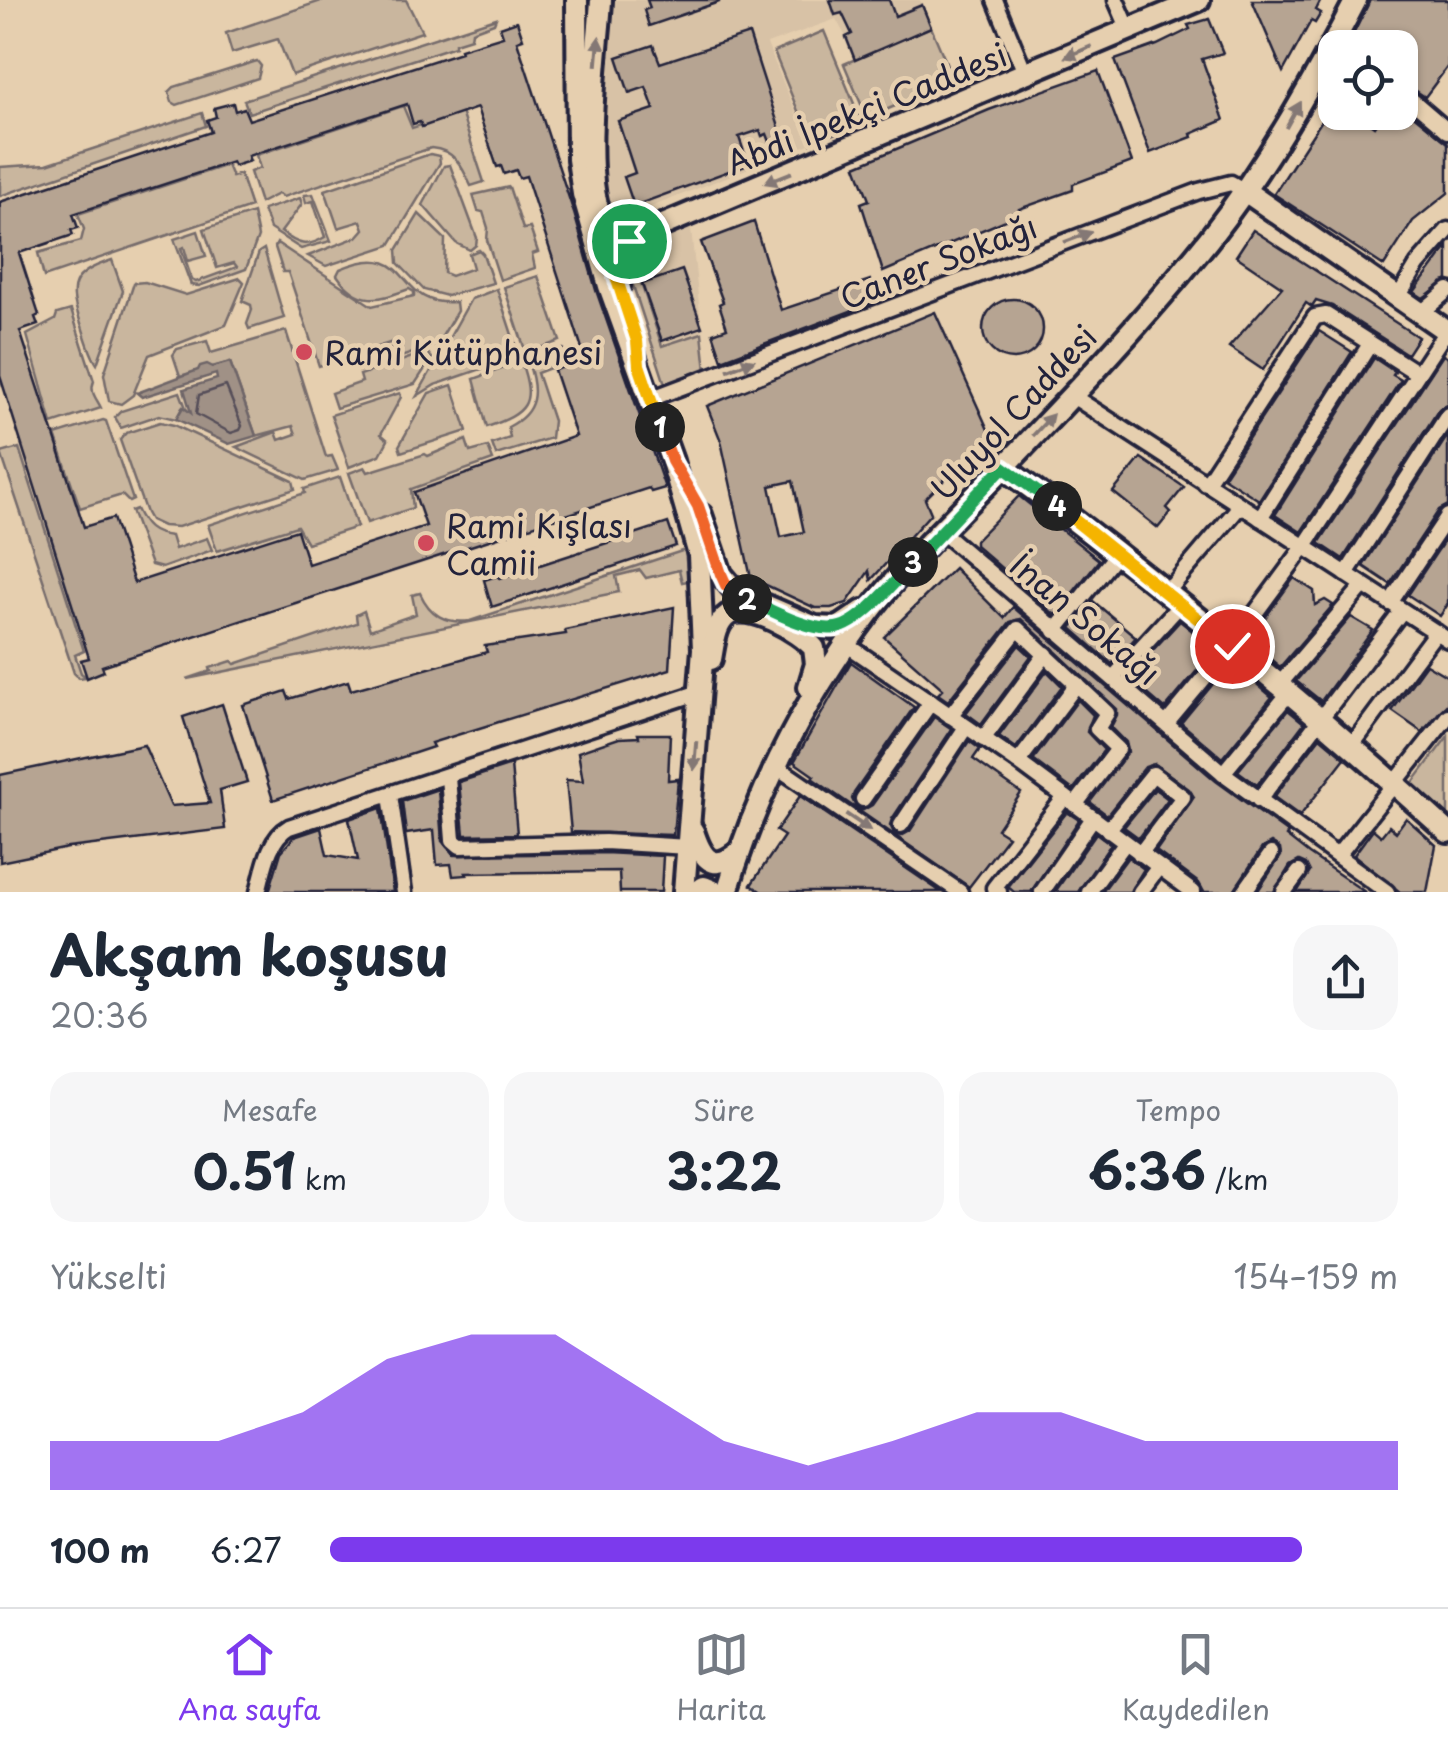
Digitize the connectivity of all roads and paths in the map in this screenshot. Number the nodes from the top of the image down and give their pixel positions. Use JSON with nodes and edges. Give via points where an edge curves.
{"nodes":[{"id":1,"x":577,"y":0,"type":"edge"},
{"id":2,"x":601,"y":0,"type":"edge"},
{"id":3,"x":995,"y":0,"type":"edge"},
{"id":4,"x":1116,"y":0,"type":"edge"},
{"id":5,"x":1200,"y":0,"type":"edge"},
{"id":6,"x":1345,"y":0,"type":"edge"},
{"id":7,"x":1356,"y":0,"type":"edge"},
{"id":8,"x":1130,"y":30,"type":"junction"},
{"id":9,"x":1338,"y":30,"type":"edge"},
{"id":10,"x":1346,"y":30,"type":"edge"},
{"id":11,"x":1026,"y":75,"type":"junction"},
{"id":12,"x":1318,"y":79,"type":"edge"},
{"id":13,"x":1418,"y":105,"type":"edge"},
{"id":14,"x":1448,"y":131,"type":"edge"},
{"id":15,"x":1245,"y":190,"type":"junction"},
{"id":16,"x":664,"y":223,"type":"junction"},
{"id":17,"x":1448,"y":230,"type":"edge"},
{"id":18,"x":1448,"y":290,"type":"edge"},
{"id":19,"x":1397,"y":299,"type":"junction"},
{"id":20,"x":1420,"y":314,"type":"junction"},
{"id":21,"x":1447,"y":332,"type":"edge"},
{"id":22,"x":1370,"y":344,"type":"junction"},
{"id":23,"x":639,"y":365,"type":"junction"},
{"id":24,"x":1418,"y":373,"type":"junction"},
{"id":25,"x":1071,"y":395,"type":"junction"},
{"id":26,"x":650,"y":400,"type":"junction"},
{"id":27,"x":1448,"y":416,"type":"edge"},
{"id":28,"x":672,"y":461,"type":"junction"},
{"id":29,"x":1003,"y":467,"type":"junction"},
{"id":30,"x":1206,"y":484,"type":"junction"},
{"id":31,"x":1240,"y":506,"type":"junction"},
{"id":32,"x":1448,"y":516,"type":"edge"},
{"id":33,"x":1260,"y":518,"type":"junction"},
{"id":34,"x":941,"y":531,"type":"junction"},
{"id":35,"x":1304,"y":547,"type":"junction"},
{"id":36,"x":1117,"y":554,"type":"junction"},
{"id":37,"x":1346,"y":574,"type":"junction"},
{"id":38,"x":1364,"y":586,"type":"junction"},
{"id":39,"x":880,"y":598,"type":"junction"},
{"id":40,"x":1174,"y":598,"type":"junction"},
{"id":41,"x":1396,"y":607,"type":"junction"},
{"id":42,"x":1056,"y":631,"type":"junction"},
{"id":43,"x":1443,"y":633,"type":"edge"},
{"id":44,"x":846,"y":644,"type":"junction"},
{"id":45,"x":1232,"y":646,"type":"junction"},
{"id":46,"x":1046,"y":654,"type":"junction"},
{"id":47,"x":1113,"y":678,"type":"junction"},
{"id":48,"x":1077,"y":684,"type":"junction"},
{"id":49,"x":1284,"y":689,"type":"junction"},
{"id":50,"x":700,"y":692,"type":"junction"},
{"id":51,"x":931,"y":702,"type":"junction"},
{"id":52,"x":950,"y":716,"type":"junction"},
{"id":53,"x":1448,"y":716,"type":"edge"},
{"id":54,"x":1320,"y":718,"type":"junction"},
{"id":55,"x":1167,"y":723,"type":"junction"},
{"id":56,"x":966,"y":727,"type":"junction"},
{"id":57,"x":795,"y":732,"type":"junction"},
{"id":58,"x":984,"y":739,"type":"junction"},
{"id":59,"x":1352,"y":745,"type":"junction"},
{"id":60,"x":1018,"y":762,"type":"junction"},
{"id":61,"x":778,"y":767,"type":"junction"},
{"id":62,"x":1223,"y":773,"type":"junction"},
{"id":63,"x":448,"y":777,"type":"junction"},
{"id":64,"x":1394,"y":785,"type":"junction"},
{"id":65,"x":390,"y":794,"type":"junction"},
{"id":66,"x":863,"y":800,"type":"dead end"},
{"id":67,"x":1259,"y":800,"type":"junction"},
{"id":68,"x":1070,"y":801,"type":"junction"},
{"id":69,"x":1093,"y":818,"type":"junction"},
{"id":70,"x":690,"y":820,"type":"junction"},
{"id":71,"x":901,"y":825,"type":"dead end"},
{"id":72,"x":1108,"y":830,"type":"junction"},
{"id":73,"x":1448,"y":832,"type":"edge"},
{"id":74,"x":1125,"y":843,"type":"junction"},
{"id":75,"x":688,"y":847,"type":"junction"},
{"id":76,"x":740,"y":851,"type":"junction"},
{"id":77,"x":1140,"y":854,"type":"junction"},
{"id":78,"x":1271,"y":854,"type":"dead end"},
{"id":79,"x":1338,"y":855,"type":"junction"},
{"id":80,"x":1158,"y":868,"type":"junction"},
{"id":81,"x":1299,"y":872,"type":"dead end"},
{"id":82,"x":1190,"y":891,"type":"edge"},
{"id":83,"x":258,"y":892,"type":"edge"},
{"id":84,"x":404,"y":892,"type":"edge"},
{"id":85,"x":684,"y":892,"type":"edge"},
{"id":86,"x":697,"y":892,"type":"edge"},
{"id":87,"x":716,"y":892,"type":"edge"},
{"id":88,"x":726,"y":892,"type":"edge"},
{"id":89,"x":960,"y":892,"type":"edge"},
{"id":90,"x":1000,"y":892,"type":"edge"},
{"id":91,"x":1042,"y":892,"type":"edge"},
{"id":92,"x":1090,"y":892,"type":"edge"},
{"id":93,"x":1140,"y":892,"type":"edge"},
{"id":94,"x":1244,"y":892,"type":"edge"},
{"id":95,"x":1284,"y":892,"type":"edge"},
{"id":96,"x":1387,"y":892,"type":"edge"}],
"edges":[{"from":1,"to":23,"type":"main road","via":[[583,194]]},
{"from":16,"to":2,"type":"main road","one_way":true,"via":[[619,232],[600,210],[591,128]]},
{"from":3,"to":11,"type":"street"},
{"from":4,"to":8,"type":"street"},
{"from":5,"to":8,"type":"main road","name":"Abdi İpekçi Caddesi"},
{"from":6,"to":9,"type":"main road"},
{"from":7,"to":10,"type":"main road"},
{"from":8,"to":11,"type":"main road","name":"Abdi İpekçi Caddesi","one_way":true},
{"from":11,"to":16,"type":"main road","name":"Abdi İpekçi Caddesi","one_way":true},
{"from":15,"to":12,"type":"main road","name":"Uluyol Caddesi","one_way":true},
{"from":13,"to":14,"type":"street"},
{"from":15,"to":19,"type":"main road"},
{"from":15,"to":25,"type":"main road","name":"Uluyol Caddesi"},
{"from":26,"to":15,"type":"street","name":"Caner Sokağı","one_way":true,"via":[[1199,192],[1232,183]]},
{"from":16,"to":23,"type":"main road","via":[[629,241],[616,260]]},
{"from":17,"to":19,"type":"street"},
{"from":18,"to":20,"type":"street"},
{"from":19,"to":20,"type":"main road"},
{"from":20,"to":21,"type":"main road"},
{"from":21,"to":24,"type":"street"},
{"from":22,"to":24,"type":"street"},
{"from":22,"to":30,"type":"street","via":[[1326,315],[1315,317]]},
{"from":22,"to":33,"type":"street"},
{"from":23,"to":26,"type":"main road"},
{"from":24,"to":35,"type":"street"},
{"from":29,"to":25,"type":"main road","name":"Uluyol Caddesi","one_way":true},
{"from":25,"to":30,"type":"street"},
{"from":26,"to":28,"type":"main road"},
{"from":27,"to":37,"type":"street"},
{"from":28,"to":39,"type":"main road","via":[[736,594],[828,628],[849,623]]},
{"from":28,"to":50,"type":"main road","via":[[699,556]]},
{"from":29,"to":34,"type":"main road","name":"Uluyol Caddesi"},
{"from":29,"to":36,"type":"main road"},
{"from":30,"to":31,"type":"street"},
{"from":31,"to":33,"type":"street"},
{"from":31,"to":40,"type":"street"},
{"from":32,"to":41,"type":"street"},
{"from":33,"to":35,"type":"street"},
{"from":34,"to":39,"type":"main road","name":"Uluyol Caddesi"},
{"from":34,"to":42,"type":"street","name":"İnan Sokağı"},
{"from":35,"to":37,"type":"street"},
{"from":35,"to":45,"type":"street"},
{"from":36,"to":40,"type":"main road"},
{"from":36,"to":42,"type":"street"},
{"from":37,"to":38,"type":"street"},
{"from":38,"to":41,"type":"street"},
{"from":38,"to":49,"type":"street"},
{"from":39,"to":44,"type":"main road","name":"Uluyol Caddesi"},
{"from":40,"to":45,"type":"main road"},
{"from":40,"to":47,"type":"street"},
{"from":41,"to":43,"type":"street"},
{"from":41,"to":54,"type":"street"},
{"from":42,"to":47,"type":"street","name":"İnan Sokağı"},
{"from":43,"to":59,"type":"street"},
{"from":44,"to":51,"type":"street"},
{"from":44,"to":57,"type":"main road","name":"Uluyol Caddesi"},
{"from":45,"to":49,"type":"main road"},
{"from":45,"to":55,"type":"street"},
{"from":46,"to":48,"type":"street"},
{"from":46,"to":52,"type":"street","via":[[1018,629]]},
{"from":46,"to":58,"type":"street"},
{"from":47,"to":55,"type":"street","name":"İnan Sokağı"},
{"from":48,"to":60,"type":"street"},
{"from":48,"to":68,"type":"street","via":[[1107,713],[1097,729],[1118,749]]},
{"from":49,"to":54,"type":"main road"},
{"from":49,"to":62,"type":"street"},
{"from":50,"to":57,"type":"main road","via":[[727,616],[746,611],[774,622],[806,639],[816,654]]},
{"from":50,"to":63,"type":"street"},
{"from":50,"to":70,"type":"main road","one_way":true},
{"from":51,"to":52,"type":"street"},
{"from":51,"to":66,"type":"street"},
{"from":52,"to":56,"type":"street"},
{"from":53,"to":64,"type":"street"},
{"from":54,"to":59,"type":"main road"},
{"from":54,"to":67,"type":"street"},
{"from":55,"to":62,"type":"street","name":"İnan Sokağı"},
{"from":56,"to":58,"type":"street"},
{"from":56,"to":71,"type":"street"},
{"from":57,"to":61,"type":"main road","name":"Uluyol Caddesi"},
{"from":58,"to":60,"type":"street"},
{"from":59,"to":64,"type":"main road"},
{"from":60,"to":68,"type":"street"},
{"from":61,"to":76,"type":"main road","name":"Uluyol Caddesi"},
{"from":61,"to":89,"type":"street","one_way":true},
{"from":62,"to":67,"type":"street","name":"İnan Sokağı"},
{"from":63,"to":65,"type":"street"},
{"from":63,"to":75,"type":"street","via":[[453,840],[460,846]]},
{"from":64,"to":73,"type":"main road"},
{"from":64,"to":79,"type":"street"},
{"from":65,"to":83,"type":"street","via":[[280,832]]},
{"from":65,"to":84,"type":"street"},
{"from":67,"to":79,"type":"street","name":"İnan Sokağı"},
{"from":68,"to":69,"type":"street"},
{"from":68,"to":90,"type":"street","via":[[994,888]]},
{"from":69,"to":72,"type":"street"},
{"from":69,"to":91,"type":"street"},
{"from":70,"to":75,"type":"main road"},
{"from":70,"to":76,"type":"main road","via":[[704,858],[726,860]]},
{"from":72,"to":74,"type":"street"},
{"from":72,"to":77,"type":"street","via":[[1154,774],[1183,797]]},
{"from":74,"to":77,"type":"street"},
{"from":74,"to":92,"type":"street"},
{"from":75,"to":85,"type":"main road"},
{"from":76,"to":88,"type":"main road","name":"Uluyol Caddesi"},
{"from":77,"to":80,"type":"street"},
{"from":78,"to":94,"type":"street"},
{"from":79,"to":96,"type":"street","name":"İnan Sokağı"},
{"from":80,"to":82,"type":"street"},
{"from":80,"to":93,"type":"street"},
{"from":81,"to":95,"type":"street"},
{"from":86,"to":87,"type":"main road"}]}
